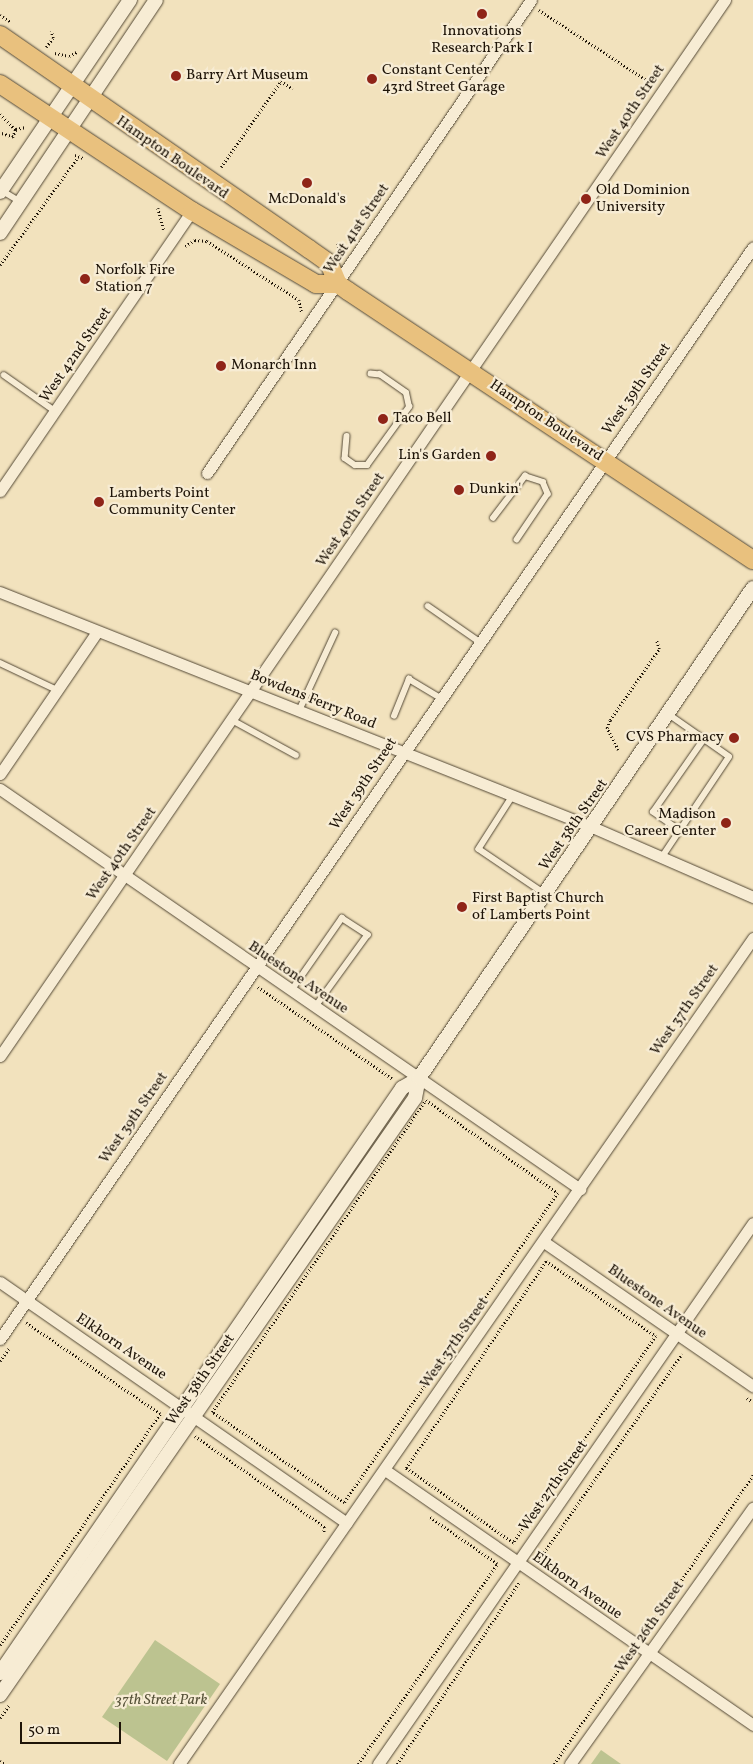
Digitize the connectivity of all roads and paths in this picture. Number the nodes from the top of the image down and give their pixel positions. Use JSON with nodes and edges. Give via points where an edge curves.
{"nodes":[{"id":1,"x":130,"y":0,"type":"edge"},
{"id":2,"x":156,"y":0,"type":"edge"},
{"id":3,"x":725,"y":0,"type":"edge"},
{"id":4,"x":530,"y":2,"type":"edge"},
{"id":5,"x":0,"y":15,"type":"edge"},
{"id":6,"x":16,"y":25,"type":"dead end"},
{"id":7,"x":51,"y":31,"type":"dead end"},
{"id":8,"x":0,"y":35,"type":"edge"},
{"id":9,"x":39,"y":41,"type":"dead end"},
{"id":10,"x":46,"y":47,"type":"junction"},
{"id":11,"x":70,"y":62,"type":"dead end"},
{"id":12,"x":0,"y":84,"type":"edge"},
{"id":13,"x":70,"y":84,"type":"junction"},
{"id":14,"x":292,"y":89,"type":"dead end"},
{"id":15,"x":663,"y":91,"type":"junction"},
{"id":16,"x":89,"y":99,"type":"junction"},
{"id":17,"x":0,"y":114,"type":"edge"},
{"id":18,"x":49,"y":118,"type":"junction"},
{"id":19,"x":26,"y":127,"type":"dead end"},
{"id":20,"x":16,"y":129,"type":"junction"},
{"id":21,"x":69,"y":131,"type":"junction"},
{"id":22,"x":0,"y":133,"type":"edge"},
{"id":23,"x":93,"y":163,"type":"dead end"},
{"id":24,"x":221,"y":167,"type":"dead end"},
{"id":25,"x":1,"y":191,"type":"edge"},
{"id":26,"x":22,"y":203,"type":"junction"},
{"id":27,"x":156,"y":206,"type":"dead end"},
{"id":28,"x":192,"y":211,"type":"junction"},
{"id":29,"x":0,"y":233,"type":"edge"},
{"id":30,"x":159,"y":237,"type":"dead end"},
{"id":31,"x":338,"y":243,"type":"dead end"},
{"id":32,"x":753,"y":247,"type":"edge"},
{"id":33,"x":339,"y":248,"type":"dead end"},
{"id":34,"x":181,"y":250,"type":"dead end"},
{"id":35,"x":0,"y":265,"type":"edge"},
{"id":36,"x":338,"y":284,"type":"junction"},
{"id":37,"x":297,"y":320,"type":"dead end"},
{"id":38,"x":472,"y":372,"type":"junction"},
{"id":39,"x":371,"y":374,"type":"dead end"},
{"id":40,"x":4,"y":375,"type":"dead end"},
{"id":41,"x":55,"y":411,"type":"junction"},
{"id":42,"x":347,"y":436,"type":"dead end"},
{"id":43,"x":606,"y":461,"type":"junction"},
{"id":44,"x":207,"y":473,"type":"dead end"},
{"id":45,"x":0,"y":491,"type":"edge"},
{"id":46,"x":493,"y":518,"type":"dead end"},
{"id":47,"x":516,"y":540,"type":"dead end"},
{"id":48,"x":753,"y":560,"type":"edge"},
{"id":49,"x":753,"y":588,"type":"edge"},
{"id":50,"x":0,"y":592,"type":"edge"},
{"id":51,"x":428,"y":606,"type":"dead end"},
{"id":52,"x":97,"y":632,"type":"junction"},
{"id":53,"x":335,"y":633,"type":"dead end"},
{"id":54,"x":656,"y":639,"type":"dead end"},
{"id":55,"x":480,"y":642,"type":"junction"},
{"id":56,"x":0,"y":662,"type":"edge"},
{"id":57,"x":57,"y":690,"type":"junction"},
{"id":58,"x":252,"y":692,"type":"junction"},
{"id":59,"x":442,"y":698,"type":"junction"},
{"id":60,"x":299,"y":711,"type":"junction"},
{"id":61,"x":669,"y":715,"type":"junction"},
{"id":62,"x":394,"y":716,"type":"dead end"},
{"id":63,"x":232,"y":720,"type":"junction"},
{"id":64,"x":704,"y":739,"type":"junction"},
{"id":65,"x":618,"y":750,"type":"dead end"},
{"id":66,"x":404,"y":752,"type":"junction"},
{"id":67,"x":296,"y":754,"type":"dead end"},
{"id":68,"x":0,"y":774,"type":"edge"},
{"id":69,"x":0,"y":789,"type":"edge"},
{"id":70,"x":513,"y":796,"type":"junction"},
{"id":71,"x":592,"y":827,"type":"junction"},
{"id":72,"x":677,"y":829,"type":"junction"},
{"id":73,"x":662,"y":857,"type":"junction"},
{"id":74,"x":126,"y":875,"type":"junction"},
{"id":75,"x":545,"y":894,"type":"junction"},
{"id":76,"x":753,"y":897,"type":"edge"},
{"id":77,"x":753,"y":938,"type":"edge"},
{"id":78,"x":256,"y":968,"type":"junction"},
{"id":79,"x":258,"y":987,"type":"dead end"},
{"id":80,"x":291,"y":991,"type":"junction"},
{"id":81,"x":315,"y":1008,"type":"junction"},
{"id":82,"x":0,"y":1056,"type":"edge"},
{"id":83,"x":419,"y":1078,"type":"junction"},
{"id":84,"x":387,"y":1087,"type":"dead end"},
{"id":85,"x":580,"y":1189,"type":"junction"},
{"id":86,"x":753,"y":1223,"type":"edge"},
{"id":87,"x":544,"y":1242,"type":"junction"},
{"id":88,"x":0,"y":1282,"type":"edge"},
{"id":89,"x":26,"y":1300,"type":"junction"},
{"id":90,"x":22,"y":1330,"type":"dead end"},
{"id":91,"x":677,"y":1334,"type":"junction"},
{"id":92,"x":0,"y":1339,"type":"edge"},
{"id":93,"x":11,"y":1346,"type":"dead end"},
{"id":94,"x":688,"y":1358,"type":"dead end"},
{"id":95,"x":0,"y":1362,"type":"edge"},
{"id":96,"x":753,"y":1386,"type":"edge"},
{"id":97,"x":739,"y":1392,"type":"dead end"},
{"id":98,"x":753,"y":1402,"type":"edge"},
{"id":99,"x":182,"y":1407,"type":"junction"},
{"id":100,"x":195,"y":1417,"type":"junction"},
{"id":101,"x":189,"y":1443,"type":"dead end"},
{"id":102,"x":385,"y":1470,"type":"junction"},
{"id":103,"x":753,"y":1475,"type":"edge"},
{"id":104,"x":344,"y":1503,"type":"joint"},
{"id":105,"x":753,"y":1507,"type":"edge"},
{"id":106,"x":426,"y":1515,"type":"dead end"},
{"id":107,"x":347,"y":1523,"type":"junction"},
{"id":108,"x":326,"y":1527,"type":"dead end"},
{"id":109,"x":513,"y":1543,"type":"joint"},
{"id":110,"x":519,"y":1563,"type":"junction"},
{"id":111,"x":545,"y":1567,"type":"dead end"},
{"id":112,"x":526,"y":1583,"type":"dead end"},
{"id":113,"x":636,"y":1629,"type":"dead end"},
{"id":114,"x":0,"y":1645,"type":"edge"},
{"id":115,"x":622,"y":1649,"type":"dead end"},
{"id":116,"x":650,"y":1654,"type":"junction"},
{"id":117,"x":0,"y":1673,"type":"edge"},
{"id":118,"x":0,"y":1695,"type":"edge"},
{"id":119,"x":753,"y":1725,"type":"edge"},
{"id":120,"x":0,"y":1761,"type":"edge"},
{"id":121,"x":5,"y":1764,"type":"edge"},
{"id":122,"x":180,"y":1764,"type":"edge"},
{"id":123,"x":358,"y":1764,"type":"edge"},
{"id":124,"x":378,"y":1764,"type":"edge"},
{"id":125,"x":397,"y":1764,"type":"edge"},
{"id":126,"x":554,"y":1764,"type":"edge"},
{"id":127,"x":570,"y":1764,"type":"edge"}],
"edges":[{"from":1,"to":13,"type":"street"},
{"from":2,"to":16,"type":"street"},
{"from":3,"to":15,"type":"street","name":"West 40th Street"},
{"from":4,"to":15,"type":"path"},
{"from":4,"to":36,"type":"street","name":"West 41st Street"},
{"from":5,"to":6,"type":"path"},
{"from":7,"to":10,"type":"path"},
{"from":8,"to":13,"type":"main road","name":"Hampton Boulevard"},
{"from":9,"to":10,"type":"path"},
{"from":10,"to":11,"type":"path","via":[[69,56]]},
{"from":12,"to":18,"type":"main road","name":"Hampton Boulevard"},
{"from":13,"to":16,"type":"main road","name":"Hampton Boulevard"},
{"from":13,"to":18,"type":"street"},
{"from":14,"to":24,"type":"path","via":[[281,81]]},
{"from":15,"to":38,"type":"street","name":"West 40th Street"},
{"from":16,"to":21,"type":"street"},
{"from":16,"to":36,"type":"main road","name":"Hampton Boulevard","via":[[309,248],[329,263]]},
{"from":17,"to":20,"type":"path"},
{"from":18,"to":21,"type":"main road","name":"Hampton Boulevard"},
{"from":18,"to":25,"type":"street"},
{"from":19,"to":20,"type":"path"},
{"from":20,"to":22,"type":"path","via":[[13,137]]},
{"from":21,"to":26,"type":"street"},
{"from":21,"to":28,"type":"main road","name":"Hampton Boulevard"},
{"from":23,"to":35,"type":"path","via":[[77,156]]},
{"from":25,"to":26,"type":"lane"},
{"from":26,"to":29,"type":"street"},
{"from":27,"to":30,"type":"path","via":[[163,213],[164,229]]},
{"from":28,"to":36,"type":"main road","name":"Hampton Boulevard","via":[[316,284]]},
{"from":28,"to":41,"type":"street","name":"West 42nd Street"},
{"from":31,"to":33,"type":"path"},
{"from":32,"to":43,"type":"street","name":"West 39th Street"},
{"from":34,"to":37,"type":"path","via":[[195,240],[207,242],[304,303]]},
{"from":36,"to":38,"type":"main road","name":"Hampton Boulevard"},
{"from":36,"to":44,"type":"street","name":"West 41st Street"},
{"from":38,"to":43,"type":"main road","name":"Hampton Boulevard"},
{"from":38,"to":58,"type":"street","name":"West 40th Street"},
{"from":39,"to":42,"type":"lane","via":[[380,375],[406,392],[409,407],[367,465],[355,465],[345,458]]},
{"from":40,"to":41,"type":"lane"},
{"from":41,"to":45,"type":"street","name":"West 42nd Street"},
{"from":43,"to":48,"type":"main road","name":"Hampton Boulevard"},
{"from":43,"to":55,"type":"street","name":"West 39th Street"},
{"from":46,"to":47,"type":"lane","via":[[525,476],[543,482],[548,494]]},
{"from":49,"to":61,"type":"street","name":"West 38th Street"},
{"from":50,"to":52,"type":"street","name":"Bowdens Ferry Road"},
{"from":51,"to":55,"type":"lane"},
{"from":52,"to":57,"type":"street"},
{"from":52,"to":58,"type":"street","name":"Bowdens Ferry Road"},
{"from":53,"to":60,"type":"lane"},
{"from":54,"to":65,"type":"path","via":[[659,649],[610,720],[608,728]]},
{"from":55,"to":59,"type":"street","name":"West 39th Street"},
{"from":56,"to":57,"type":"lane"},
{"from":57,"to":68,"type":"street"},
{"from":58,"to":60,"type":"street","name":"Bowdens Ferry Road"},
{"from":58,"to":63,"type":"street","name":"West 40th Street"},
{"from":59,"to":62,"type":"lane","via":[[409,679]]},
{"from":59,"to":66,"type":"street","name":"West 39th Street"},
{"from":60,"to":66,"type":"street","name":"Bowdens Ferry Road"},
{"from":61,"to":64,"type":"lane"},
{"from":61,"to":71,"type":"street","name":"West 38th Street"},
{"from":63,"to":67,"type":"lane"},
{"from":63,"to":74,"type":"street","name":"West 40th Street"},
{"from":64,"to":72,"type":"lane","via":[[653,812]]},
{"from":64,"to":72,"type":"lane","via":[[729,757]]},
{"from":66,"to":70,"type":"street","name":"Bowdens Ferry Road"},
{"from":66,"to":78,"type":"street","name":"West 39th Street"},
{"from":69,"to":74,"type":"street","name":"Bluestone Avenue"},
{"from":70,"to":71,"type":"street","name":"Bowdens Ferry Road"},
{"from":70,"to":75,"type":"lane","via":[[479,849]]},
{"from":71,"to":73,"type":"street","name":"Bowdens Ferry Road"},
{"from":71,"to":75,"type":"street","name":"West 38th Street"},
{"from":72,"to":73,"type":"lane"},
{"from":73,"to":76,"type":"street","name":"Bowdens Ferry Road"},
{"from":74,"to":78,"type":"street","name":"Bluestone Avenue"},
{"from":74,"to":82,"type":"street","name":"West 40th Street"},
{"from":75,"to":83,"type":"street","name":"West 38th Street"},
{"from":77,"to":85,"type":"street","name":"West 37th Street"},
{"from":78,"to":80,"type":"street","name":"Bluestone Avenue"},
{"from":78,"to":89,"type":"street","name":"West 39th Street"},
{"from":79,"to":84,"type":"path","via":[[393,1079]]},
{"from":80,"to":81,"type":"street","name":"Bluestone Avenue"},
{"from":80,"to":81,"type":"lane","via":[[342,918],[368,935]]},
{"from":81,"to":83,"type":"street","name":"Bluestone Avenue"},
{"from":83,"to":85,"type":"street","name":"Bluestone Avenue"},
{"from":83,"to":99,"type":"street","name":"West 38th Street","via":[[402,1088]]},
{"from":83,"to":100,"type":"street","name":"West 38th Street","via":[[415,1098]]},
{"from":85,"to":87,"type":"street","name":"West 37th Street"},
{"from":86,"to":91,"type":"street","name":"West 27th Street"},
{"from":87,"to":91,"type":"street","name":"Bluestone Avenue"},
{"from":87,"to":102,"type":"street","name":"West 37th Street"},
{"from":88,"to":89,"type":"street","name":"Elkhorn Avenue"},
{"from":89,"to":92,"type":"street","name":"West 39th Street"},
{"from":89,"to":99,"type":"street","name":"Elkhorn Avenue"},
{"from":90,"to":114,"type":"path","via":[[27,1322],[160,1414]]},
{"from":91,"to":96,"type":"street","name":"Bluestone Avenue"},
{"from":91,"to":110,"type":"street","name":"West 27th Street"},
{"from":93,"to":95,"type":"path"},
{"from":94,"to":111,"type":"path","via":[[680,1352],[552,1539],[537,1561]]},
{"from":97,"to":98,"type":"path"},
{"from":99,"to":100,"type":"street","name":"Elkhorn Avenue"},
{"from":99,"to":117,"type":"street","name":"West 38th Street"},
{"from":100,"to":107,"type":"street","name":"Elkhorn Avenue"},
{"from":100,"to":118,"type":"street","name":"West 38th Street"},
{"from":101,"to":108,"type":"path","via":[[194,1436]]},
{"from":102,"to":107,"type":"street","name":"West 37th Street"},
{"from":102,"to":110,"type":"street","name":"Elkhorn Avenue"},
{"from":103,"to":113,"type":"path","via":[[644,1635]]},
{"from":104,"to":104,"type":"path","via":[[212,1412],[426,1100],[558,1193]]},
{"from":105,"to":116,"type":"street","name":"West 26th Street"},
{"from":106,"to":123,"type":"path","via":[[497,1564]]},
{"from":107,"to":122,"type":"street","name":"West 37th Street"},
{"from":109,"to":109,"type":"path","via":[[656,1336],[546,1261],[406,1468]]},
{"from":110,"to":116,"type":"street","name":"Elkhorn Avenue"},
{"from":110,"to":124,"type":"street","name":"West 27th Street"},
{"from":112,"to":125,"type":"path","via":[[520,1579],[521,1584]]},
{"from":115,"to":126,"type":"path","via":[[630,1654]]},
{"from":116,"to":119,"type":"street","name":"Elkhorn Avenue"},
{"from":116,"to":127,"type":"street","name":"West 26th Street"},
{"from":120,"to":121,"type":"path"}]}
